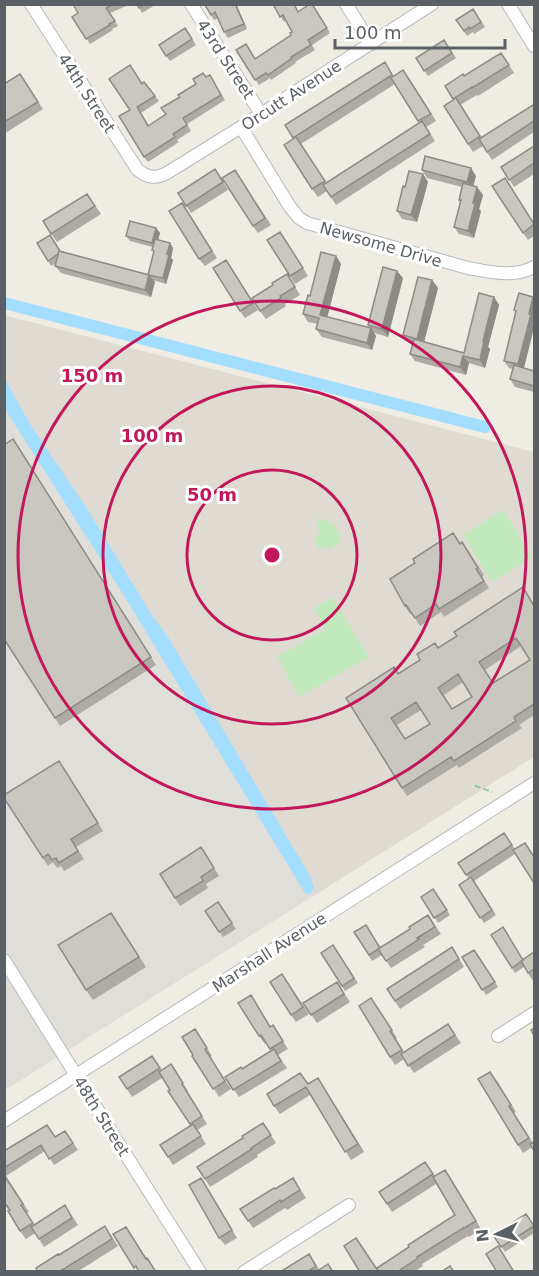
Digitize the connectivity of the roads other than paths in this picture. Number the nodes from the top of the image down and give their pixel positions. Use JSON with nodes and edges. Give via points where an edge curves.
{"nodes":[{"id":1,"x":31,"y":4,"type":"edge"},
{"id":2,"x":191,"y":4,"type":"edge"},
{"id":3,"x":346,"y":4,"type":"edge"},
{"id":4,"x":432,"y":4,"type":"edge"},
{"id":5,"x":508,"y":4,"type":"edge"},
{"id":6,"x":371,"y":44,"type":"junction"},
{"id":7,"x":534,"y":46,"type":"edge"},
{"id":8,"x":261,"y":114,"type":"junction"},
{"id":9,"x":242,"y":127,"type":"junction"},
{"id":10,"x":148,"y":177,"type":"joint"},
{"id":11,"x":534,"y":267,"type":"edge"},
{"id":12,"x":532,"y":789,"type":"edge"},
{"id":13,"x":4,"y":960,"type":"edge"},
{"id":14,"x":534,"y":1013,"type":"edge"},
{"id":15,"x":498,"y":1036,"type":"dead end"},
{"id":16,"x":76,"y":1074,"type":"junction"},
{"id":17,"x":4,"y":1121,"type":"edge"},
{"id":18,"x":349,"y":1205,"type":"dead end"},
{"id":19,"x":201,"y":1272,"type":"edge"},
{"id":20,"x":244,"y":1272,"type":"edge"}],
"edges":[{"from":1,"to":10,"type":"street","name":"44th Street","via":[[137,169]]},
{"from":2,"to":8,"type":"street","name":"43rd Street"},
{"from":3,"to":6,"type":"street"},
{"from":4,"to":6,"type":"street","name":"Orcutt Avenue"},
{"from":5,"to":7,"type":"street"},
{"from":6,"to":8,"type":"street","name":"Orcutt Avenue"},
{"from":8,"to":9,"type":"street","name":"Orcutt Avenue"},
{"from":9,"to":10,"type":"street","name":"Orcutt Avenue","via":[[161,176]]},
{"from":9,"to":11,"type":"street","name":"Newsome Drive","via":[[290,207],[307,223],[468,268],[511,273]]},
{"from":12,"to":16,"type":"street","name":"Marshall Avenue"},
{"from":13,"to":16,"type":"street","name":"48th Street"},
{"from":14,"to":15,"type":"street"},
{"from":16,"to":17,"type":"street","name":"Marshall Avenue"},
{"from":16,"to":19,"type":"street","name":"48th Street"},
{"from":18,"to":20,"type":"street"}]}
